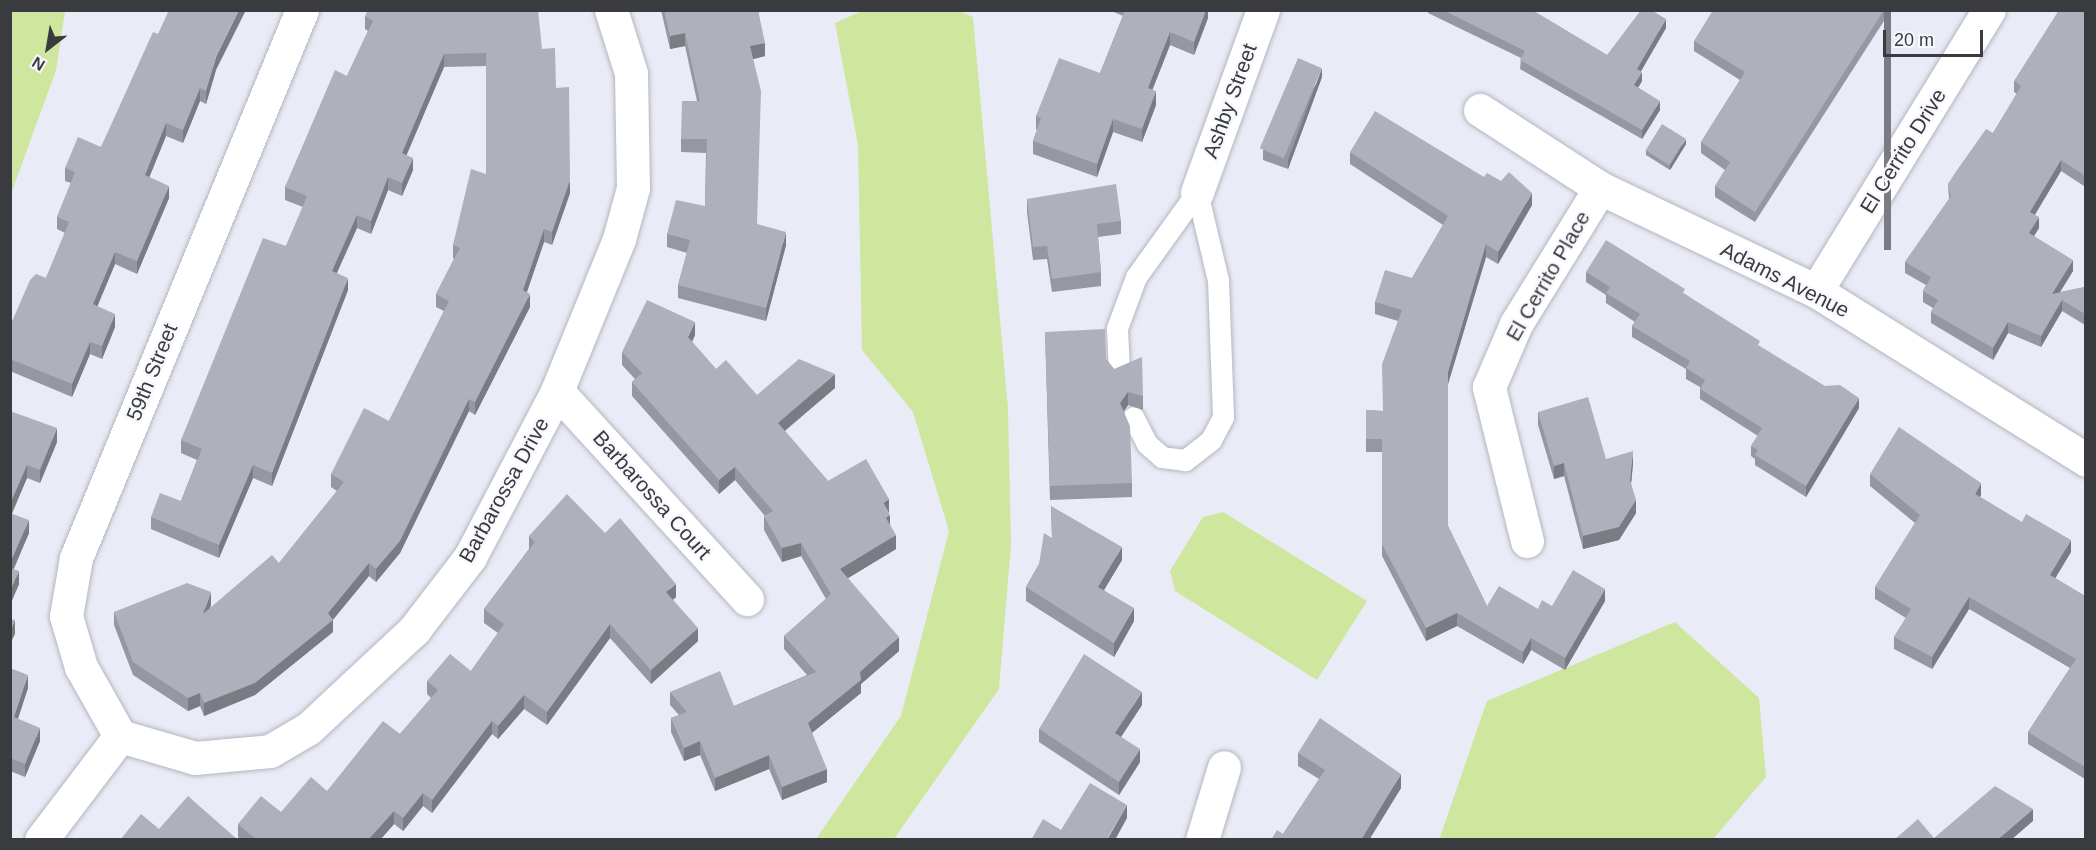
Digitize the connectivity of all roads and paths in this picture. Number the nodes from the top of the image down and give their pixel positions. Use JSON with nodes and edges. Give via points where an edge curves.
{"nodes":[{"id":1,"x":302,"y":10,"type":"edge"},
{"id":2,"x":611,"y":10,"type":"edge"},
{"id":3,"x":1263,"y":10,"type":"edge"},
{"id":4,"x":1989,"y":10,"type":"edge"},
{"id":5,"x":1480,"y":110,"type":"dead end"},
{"id":6,"x":1600,"y":188,"type":"junction"},
{"id":7,"x":1197,"y":192,"type":"junction"},
{"id":8,"x":1816,"y":291,"type":"junction"},
{"id":9,"x":1119,"y":371,"type":"edge"},
{"id":10,"x":558,"y":391,"type":"junction"},
{"id":11,"x":1133,"y":417,"type":"edge"},
{"id":12,"x":2082,"y":449,"type":"edge"},
{"id":13,"x":1527,"y":541,"type":"dead end"},
{"id":14,"x":747,"y":599,"type":"dead end"},
{"id":15,"x":120,"y":735,"type":"junction"},
{"id":16,"x":1224,"y":767,"type":"dead end"},
{"id":17,"x":41,"y":840,"type":"edge"},
{"id":18,"x":1202,"y":840,"type":"edge"}],
"edges":[{"from":1,"to":15,"type":"street","name":"59th Street","via":[[76,558],[66,616],[81,667]]},
{"from":2,"to":10,"type":"street","name":"Barbarossa Drive","via":[[631,73],[633,188],[619,239]]},
{"from":3,"to":7,"type":"street","name":"Ashby Street"},
{"from":4,"to":8,"type":"street","name":"El Cerrito Drive"},
{"from":5,"to":6,"type":"street","name":"Adams Avenue"},
{"from":6,"to":8,"type":"street","name":"Adams Avenue"},
{"from":6,"to":13,"type":"street","name":"El Cerrito Place","via":[[1516,324],[1489,387]]},
{"from":7,"to":9,"type":"lane","via":[[1136,277],[1117,328]]},
{"from":7,"to":11,"type":"lane","via":[[1218,280],[1223,417],[1211,440],[1185,460],[1161,457],[1147,444]]},
{"from":8,"to":12,"type":"street","name":"Adams Avenue"},
{"from":10,"to":14,"type":"street","name":"Barbarossa Court"},
{"from":10,"to":15,"type":"street","name":"Barbarossa Drive","via":[[470,557],[414,630],[309,728],[270,751],[195,758]]},
{"from":15,"to":17,"type":"street"},
{"from":16,"to":18,"type":"street"}]}
